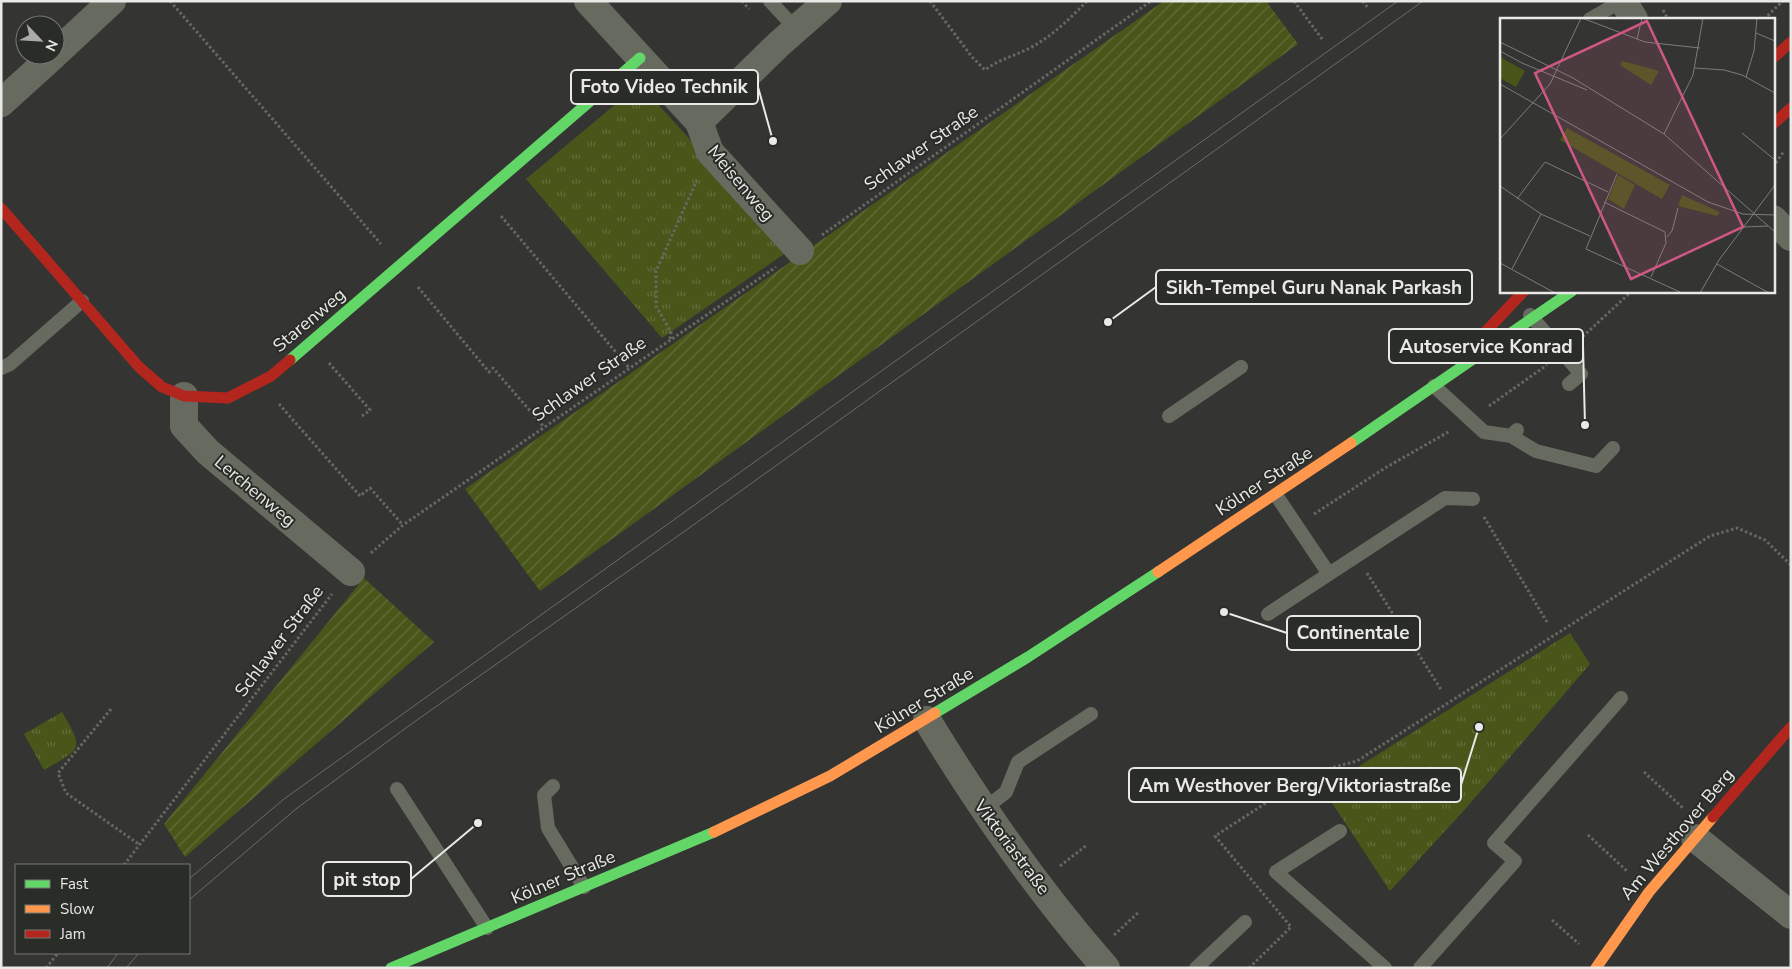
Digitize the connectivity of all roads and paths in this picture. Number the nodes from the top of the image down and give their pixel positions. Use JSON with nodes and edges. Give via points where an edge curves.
{"nodes":[{"id":1,"x":112,"y":1,"type":"edge"},
{"id":2,"x":170,"y":1,"type":"edge"},
{"id":3,"x":588,"y":1,"type":"edge"},
{"id":4,"x":770,"y":1,"type":"edge"},
{"id":5,"x":828,"y":1,"type":"edge"},
{"id":6,"x":930,"y":1,"type":"edge"},
{"id":7,"x":1087,"y":1,"type":"edge"},
{"id":8,"x":1151,"y":1,"type":"edge"},
{"id":9,"x":1294,"y":1,"type":"edge"},
{"id":10,"x":1363,"y":1,"type":"edge"},
{"id":11,"x":1622,"y":1,"type":"edge"},
{"id":12,"x":1783,"y":1,"type":"edge"},
{"id":13,"x":1366,"y":7,"type":"dead end"},
{"id":14,"x":1592,"y":18,"type":"edge"},
{"id":15,"x":1633,"y":18,"type":"edge"},
{"id":16,"x":1765,"y":18,"type":"edge"},
{"id":17,"x":796,"y":28,"type":"junction"},
{"id":18,"x":1322,"y":39,"type":"dead end"},
{"id":19,"x":1791,"y":42,"type":"edge"},
{"id":20,"x":65,"y":44,"type":"edge"},
{"id":21,"x":1774,"y":57,"type":"edge"},
{"id":22,"x":640,"y":58,"type":"junction"},
{"id":23,"x":42,"y":65,"type":"edge"},
{"id":24,"x":1,"y":104,"type":"edge"},
{"id":25,"x":1791,"y":108,"type":"edge"},
{"id":26,"x":699,"y":122,"type":"junction"},
{"id":27,"x":1774,"y":123,"type":"edge"},
{"id":28,"x":1791,"y":145,"type":"edge"},
{"id":29,"x":710,"y":152,"type":"junction"},
{"id":30,"x":1774,"y":165,"type":"edge"},
{"id":31,"x":482,"y":194,"type":"junction"},
{"id":32,"x":1,"y":208,"type":"edge"},
{"id":33,"x":1774,"y":220,"type":"edge"},
{"id":34,"x":1791,"y":237,"type":"edge"},
{"id":35,"x":800,"y":251,"type":"junction"},
{"id":36,"x":401,"y":266,"type":"junction"},
{"id":37,"x":1571,"y":292,"type":"edge"},
{"id":38,"x":1520,"y":296,"type":"edge"},
{"id":39,"x":82,"y":301,"type":"junction"},
{"id":40,"x":1533,"y":318,"type":"junction"},
{"id":41,"x":670,"y":339,"type":"junction"},
{"id":42,"x":311,"y":342,"type":"junction"},
{"id":43,"x":1241,"y":367,"type":"dead end"},
{"id":44,"x":1,"y":368,"type":"edge"},
{"id":45,"x":630,"y":369,"type":"junction"},
{"id":46,"x":259,"y":382,"type":"junction"},
{"id":47,"x":1569,"y":384,"type":"dead end"},
{"id":48,"x":1434,"y":386,"type":"junction"},
{"id":49,"x":184,"y":396,"type":"junction"},
{"id":50,"x":362,"y":416,"type":"dead end"},
{"id":51,"x":1169,"y":416,"type":"dead end"},
{"id":52,"x":544,"y":427,"type":"junction"},
{"id":53,"x":1613,"y":448,"type":"dead end"},
{"id":54,"x":1276,"y":495,"type":"junction"},
{"id":55,"x":1473,"y":499,"type":"joint"},
{"id":56,"x":403,"y":525,"type":"junction"},
{"id":57,"x":1356,"y":556,"type":"junction"},
{"id":58,"x":1791,"y":565,"type":"edge"},
{"id":59,"x":351,"y":572,"type":"junction"},
{"id":60,"x":1329,"y":574,"type":"junction"},
{"id":61,"x":1268,"y":614,"type":"dead end"},
{"id":62,"x":1547,"y":622,"type":"dead end"},
{"id":63,"x":1442,"y":691,"type":"dead end"},
{"id":64,"x":1621,"y":698,"type":"dead end"},
{"id":65,"x":111,"y":710,"type":"dead end"},
{"id":66,"x":1091,"y":714,"type":"dead end"},
{"id":67,"x":927,"y":720,"type":"junction"},
{"id":68,"x":1791,"y":727,"type":"edge"},
{"id":69,"x":1644,"y":772,"type":"dead end"},
{"id":70,"x":553,"y":786,"type":"dead end"},
{"id":71,"x":397,"y":789,"type":"dead end"},
{"id":72,"x":983,"y":810,"type":"junction"},
{"id":73,"x":1340,"y":831,"type":"dead end"},
{"id":74,"x":1700,"y":832,"type":"junction"},
{"id":75,"x":1588,"y":835,"type":"dead end"},
{"id":76,"x":140,"y":845,"type":"junction"},
{"id":77,"x":1087,"y":845,"type":"dead end"},
{"id":78,"x":125,"y":864,"type":"edge"},
{"id":79,"x":1038,"y":883,"type":"junction"},
{"id":80,"x":584,"y":887,"type":"junction"},
{"id":81,"x":1649,"y":892,"type":"junction"},
{"id":82,"x":1791,"y":914,"type":"edge"},
{"id":83,"x":1552,"y":920,"type":"dead end"},
{"id":84,"x":1245,"y":922,"type":"dead end"},
{"id":85,"x":487,"y":928,"type":"junction"},
{"id":86,"x":57,"y":954,"type":"edge"},
{"id":87,"x":1597,"y":965,"type":"edge"},
{"id":88,"x":46,"y":968,"type":"edge"},
{"id":89,"x":391,"y":968,"type":"edge"},
{"id":90,"x":1106,"y":968,"type":"edge"},
{"id":91,"x":1196,"y":968,"type":"edge"},
{"id":92,"x":1249,"y":968,"type":"edge"},
{"id":93,"x":1385,"y":968,"type":"edge"},
{"id":94,"x":1420,"y":968,"type":"edge"}],
"edges":[{"from":1,"to":20,"type":"street"},
{"from":2,"to":36,"type":"path"},
{"from":3,"to":22,"type":"street","name":"Meisenweg"},
{"from":4,"to":17,"type":"lane"},
{"from":5,"to":17,"type":"street"},
{"from":6,"to":7,"type":"path","via":[[985,70],[1005,57],[1027,50],[1053,33]]},
{"from":8,"to":35,"type":"path","name":"Schlawer Straße"},
{"from":9,"to":18,"type":"path"},
{"from":10,"to":13,"type":"path"},
{"from":11,"to":14,"type":"lane"},
{"from":11,"to":15,"type":"street"},
{"from":12,"to":16,"type":"path"},
{"from":17,"to":26,"type":"street"},
{"from":19,"to":21,"type":"main road"},
{"from":22,"to":26,"type":"street","name":"Meisenweg"},
{"from":22,"to":31,"type":"main road","name":"Starenweg"},
{"from":23,"to":24,"type":"street"},
{"from":25,"to":27,"type":"main road"},
{"from":26,"to":29,"type":"street","name":"Meisenweg"},
{"from":28,"to":30,"type":"path"},
{"from":29,"to":35,"type":"street","name":"Meisenweg"},
{"from":29,"to":41,"type":"path","via":[[656,271],[656,306],[671,332]]},
{"from":31,"to":36,"type":"main road","name":"Starenweg"},
{"from":31,"to":45,"type":"path"},
{"from":32,"to":39,"type":"main road","name":"Starenweg"},
{"from":33,"to":34,"type":"street"},
{"from":35,"to":41,"type":"path","name":"Schlawer Straße"},
{"from":36,"to":42,"type":"main road","name":"Starenweg"},
{"from":36,"to":52,"type":"path","via":[[489,372],[493,368]]},
{"from":37,"to":40,"type":"main road","name":"Kölner Straße"},
{"from":38,"to":40,"type":"lane"},
{"from":38,"to":48,"type":"main road","name":"Kölner Straße"},
{"from":39,"to":44,"type":"lane","via":[[10,364]]},
{"from":39,"to":49,"type":"main road","name":"Starenweg","via":[[139,366],[162,387]]},
{"from":40,"to":47,"type":"lane","via":[[1581,374]]},
{"from":40,"to":48,"type":"main road","name":"Kölner Straße"},
{"from":41,"to":45,"type":"path","name":"Schlawer Straße"},
{"from":42,"to":46,"type":"main road","name":"Starenweg","via":[[271,376]]},
{"from":42,"to":50,"type":"path","via":[[370,410]]},
{"from":43,"to":51,"type":"lane"},
{"from":45,"to":52,"type":"path","name":"Schlawer Straße"},
{"from":46,"to":49,"type":"main road","name":"Starenweg","via":[[228,398]]},
{"from":46,"to":56,"type":"path","via":[[360,496],[370,488]]},
{"from":48,"to":53,"type":"lane","via":[[1484,432],[1514,433],[1536,451],[1596,466]]},
{"from":48,"to":54,"type":"main road","name":"Kölner Straße"},
{"from":49,"to":59,"type":"street","name":"Lerchenweg","via":[[184,426],[208,452]]},
{"from":52,"to":56,"type":"path","name":"Schlawer Straße"},
{"from":54,"to":60,"type":"lane"},
{"from":54,"to":67,"type":"main road","name":"Kölner Straße"},
{"from":55,"to":57,"type":"lane","via":[[1446,498]]},
{"from":55,"to":62,"type":"path"},
{"from":56,"to":59,"type":"path","name":"Schlawer Straße"},
{"from":57,"to":60,"type":"lane"},
{"from":57,"to":63,"type":"path"},
{"from":58,"to":92,"type":"path","via":[[1765,540],[1737,528],[1710,536],[1357,761],[1312,773],[1215,836],[1291,927]]},
{"from":59,"to":76,"type":"path","name":"Schlawer Straße"},
{"from":60,"to":61,"type":"lane"},
{"from":64,"to":94,"type":"lane","via":[[1494,843],[1514,861]]},
{"from":65,"to":76,"type":"path","via":[[58,773],[66,793]]},
{"from":66,"to":72,"type":"lane","via":[[1018,762],[1006,792]]},
{"from":67,"to":72,"type":"street","name":"Viktoriastraße"},
{"from":67,"to":80,"type":"main road","name":"Kölner Straße","via":[[830,776],[730,825]]},
{"from":68,"to":74,"type":"main road","name":"Am Westhover Berg"},
{"from":69,"to":74,"type":"path"},
{"from":70,"to":80,"type":"lane","via":[[544,795],[548,828]]},
{"from":71,"to":85,"type":"lane"},
{"from":72,"to":79,"type":"street","name":"Viktoriastraße"},
{"from":73,"to":93,"type":"lane","via":[[1276,872]]},
{"from":74,"to":81,"type":"main road","name":"Am Westhover Berg"},
{"from":74,"to":82,"type":"street"},
{"from":75,"to":81,"type":"path"},
{"from":76,"to":78,"type":"path","name":"Schlawer Straße"},
{"from":77,"to":79,"type":"path"},
{"from":79,"to":90,"type":"street","name":"Viktoriastraße"},
{"from":80,"to":85,"type":"main road","name":"Kölner Straße"},
{"from":81,"to":87,"type":"main road","name":"Am Westhover Berg"},
{"from":83,"to":87,"type":"path"},
{"from":84,"to":91,"type":"lane"},
{"from":85,"to":89,"type":"main road","name":"Kölner Straße"},
{"from":86,"to":88,"type":"path"}]}
